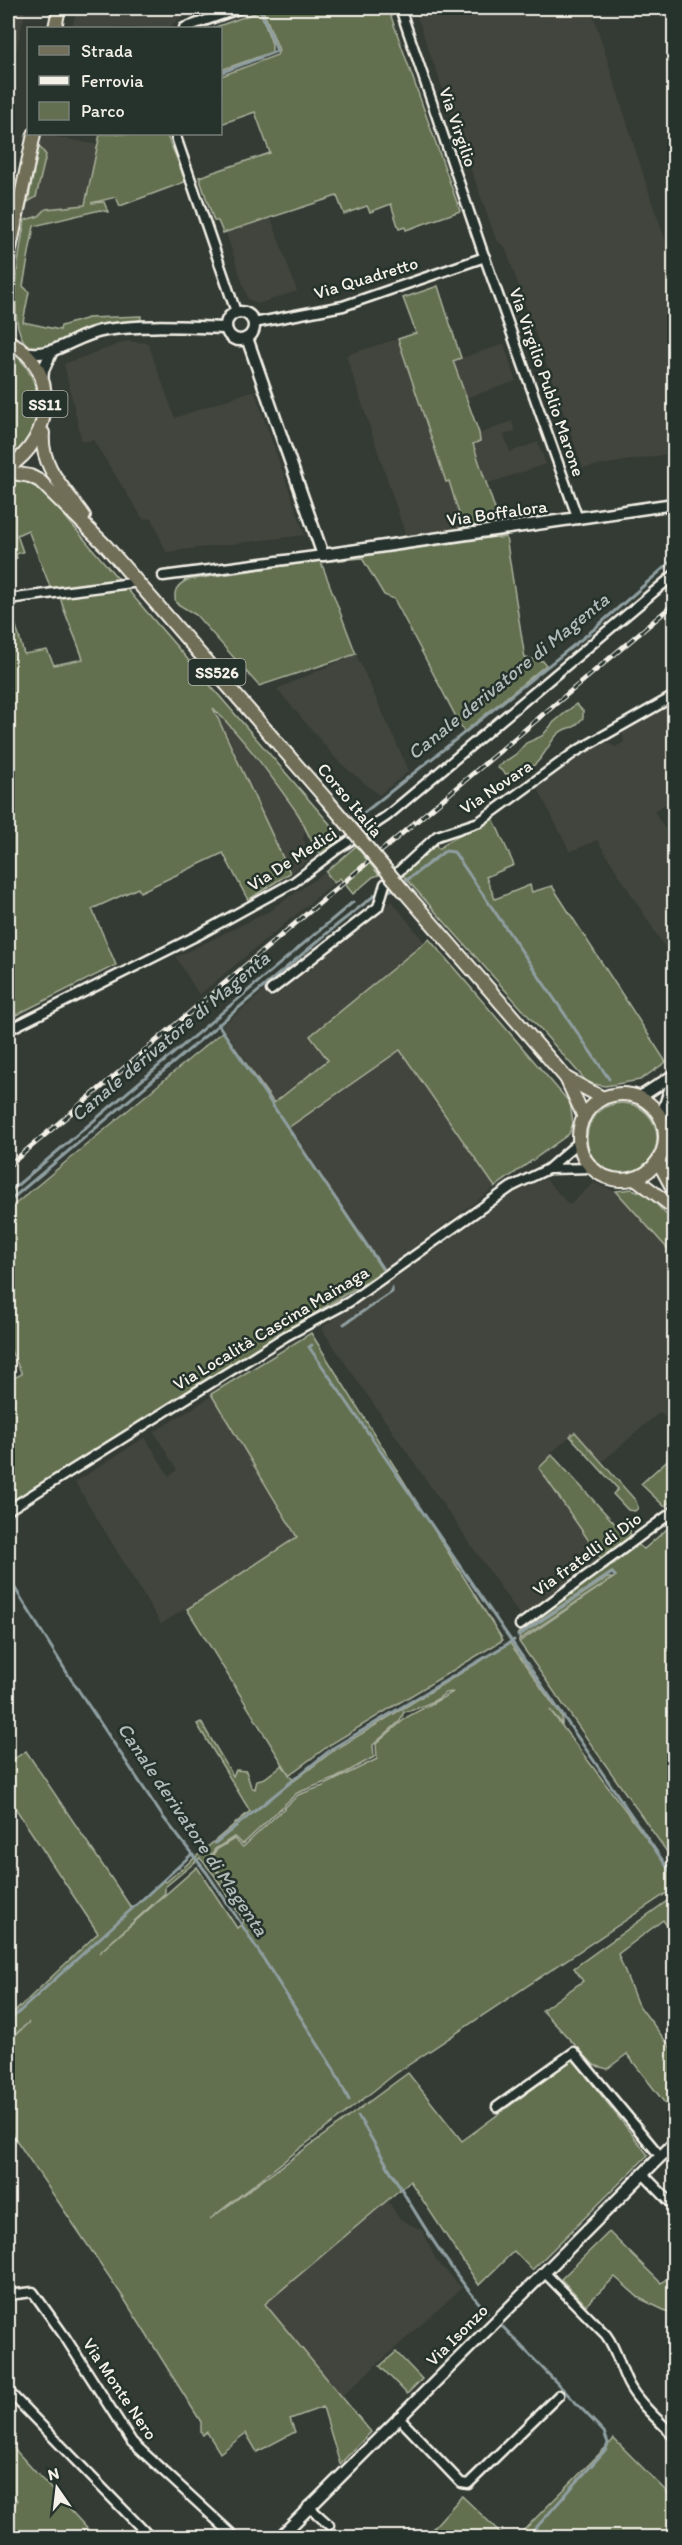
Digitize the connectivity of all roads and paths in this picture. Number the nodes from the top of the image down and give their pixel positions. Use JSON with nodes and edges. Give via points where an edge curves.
{"nodes":[{"id":1,"x":59,"y":8,"type":"edge"},
{"id":2,"x":241,"y":8,"type":"edge"},
{"id":3,"x":400,"y":8,"type":"edge"},
{"id":4,"x":55,"y":27,"type":"edge"},
{"id":5,"x":187,"y":27,"type":"edge"},
{"id":6,"x":174,"y":135,"type":"edge"},
{"id":7,"x":34,"y":136,"type":"edge"},
{"id":8,"x":485,"y":257,"type":"junction"},
{"id":9,"x":8,"y":258,"type":"edge"},
{"id":10,"x":236,"y":312,"type":"junction"},
{"id":11,"x":254,"y":323,"type":"junction"},
{"id":12,"x":226,"y":328,"type":"junction"},
{"id":13,"x":248,"y":338,"type":"junction"},
{"id":14,"x":9,"y":340,"type":"edge"},
{"id":15,"x":23,"y":352,"type":"junction"},
{"id":16,"x":51,"y":353,"type":"junction"},
{"id":17,"x":42,"y":382,"type":"junction"},
{"id":18,"x":44,"y":422,"type":"junction"},
{"id":19,"x":8,"y":467,"type":"edge"},
{"id":20,"x":8,"y":472,"type":"edge"},
{"id":21,"x":675,"y":504,"type":"edge"},
{"id":22,"x":578,"y":519,"type":"junction"},
{"id":23,"x":106,"y":546,"type":"junction"},
{"id":24,"x":323,"y":555,"type":"junction"},
{"id":25,"x":675,"y":575,"type":"edge"},
{"id":26,"x":163,"y":576,"type":"dead end"},
{"id":27,"x":139,"y":582,"type":"junction"},
{"id":28,"x":8,"y":599,"type":"edge"},
{"id":29,"x":675,"y":696,"type":"edge"},
{"id":30,"x":272,"y":990,"type":"dead end"},
{"id":31,"x":8,"y":1030,"type":"edge"},
{"id":32,"x":675,"y":1076,"type":"edge"},
{"id":33,"x":566,"y":1078,"type":"junction"},
{"id":34,"x":640,"y":1097,"type":"junction"},
{"id":35,"x":603,"y":1098,"type":"junction"},
{"id":36,"x":584,"y":1117,"type":"junction"},
{"id":37,"x":661,"y":1118,"type":"junction"},
{"id":38,"x":579,"y":1142,"type":"junction"},
{"id":39,"x":658,"y":1161,"type":"junction"},
{"id":40,"x":592,"y":1168,"type":"junction"},
{"id":41,"x":548,"y":1169,"type":"junction"},
{"id":42,"x":634,"y":1178,"type":"junction"},
{"id":43,"x":675,"y":1191,"type":"edge"},
{"id":44,"x":675,"y":1208,"type":"edge"},
{"id":45,"x":8,"y":1510,"type":"edge"},
{"id":46,"x":675,"y":1511,"type":"edge"},
{"id":47,"x":520,"y":1625,"type":"dead end"},
{"id":48,"x":498,"y":2107,"type":"dead end"},
{"id":49,"x":675,"y":2143,"type":"edge"},
{"id":50,"x":661,"y":2157,"type":"junction"},
{"id":51,"x":643,"y":2174,"type":"junction"},
{"id":52,"x":675,"y":2206,"type":"edge"},
{"id":53,"x":544,"y":2272,"type":"junction"},
{"id":54,"x":8,"y":2295,"type":"edge"},
{"id":55,"x":8,"y":2391,"type":"edge"},
{"id":56,"x":559,"y":2395,"type":"dead end"},
{"id":57,"x":398,"y":2417,"type":"junction"},
{"id":58,"x":675,"y":2436,"type":"edge"},
{"id":59,"x":308,"y":2506,"type":"junction"},
{"id":60,"x":329,"y":2525,"type":"dead end"},
{"id":61,"x":151,"y":2538,"type":"edge"},
{"id":62,"x":236,"y":2538,"type":"edge"},
{"id":63,"x":279,"y":2538,"type":"edge"}],
"edges":[{"from":1,"to":4,"type":"main road"},
{"from":2,"to":5,"type":"street"},
{"from":3,"to":8,"type":"street","name":"Via Virgilio"},
{"from":6,"to":10,"type":"street"},
{"from":7,"to":9,"type":"main road"},
{"from":8,"to":11,"type":"street","name":"Via Quadretto","via":[[343,306]]},
{"from":8,"to":22,"type":"street","name":"Via Virgilio Publio Marone"},
{"from":10,"to":11,"type":"street","via":[[249,314]]},
{"from":10,"to":12,"type":"street","via":[[229,317]]},
{"from":11,"to":13,"type":"street"},
{"from":12,"to":13,"type":"street","via":[[234,339]]},
{"from":12,"to":16,"type":"street","via":[[105,330]]},
{"from":13,"to":24,"type":"street"},
{"from":14,"to":15,"type":"main road","number":"SS11"},
{"from":15,"to":16,"type":"street"},
{"from":15,"to":17,"type":"main road","number":"SS11"},
{"from":16,"to":17,"type":"street"},
{"from":17,"to":18,"type":"main road","number":"SS11"},
{"from":18,"to":19,"type":"main road","number":"SS11","via":[[35,443]]},
{"from":18,"to":23,"type":"main road","number":"SS526","via":[[41,449],[45,461]]},
{"from":20,"to":23,"type":"main road","number":"SS526","via":[[40,481]]},
{"from":21,"to":22,"type":"street","name":"Via Boffalora"},
{"from":22,"to":24,"type":"street","name":"Via Boffalora"},
{"from":23,"to":27,"type":"main road","name":"Corso Italia","number":"SS526"},
{"from":24,"to":26,"type":"street","name":"Via Boffalora"},
{"from":25,"to":31,"type":"street","name":"Via De Medici","via":[[387,816],[294,882]]},
{"from":27,"to":28,"type":"street"},
{"from":27,"to":33,"type":"main road","name":"Corso Italia","number":"SS526","bridge":true},
{"from":29,"to":30,"type":"street","name":"Via Novara","via":[[575,752],[479,822],[438,836],[385,884],[378,907]]},
{"from":32,"to":34,"type":"street"},
{"from":32,"to":37,"type":"street"},
{"from":33,"to":35,"type":"main road","name":"Corso Italia","number":"SS526"},
{"from":33,"to":36,"type":"main road","name":"Corso Italia","number":"SS526"},
{"from":34,"to":35,"type":"main road","via":[[618,1094]]},
{"from":34,"to":37,"type":"main road"},
{"from":35,"to":36,"type":"main road"},
{"from":36,"to":38,"type":"main road"},
{"from":37,"to":39,"type":"main road","via":[[666,1140]]},
{"from":38,"to":40,"type":"main road"},
{"from":38,"to":41,"type":"street","name":"Via Località Cascina Mainaga"},
{"from":39,"to":42,"type":"main road","via":[[648,1172]]},
{"from":39,"to":43,"type":"main road"},
{"from":40,"to":41,"type":"street","name":"Via Località Cascina Mainaga"},
{"from":40,"to":42,"type":"main road","via":[[612,1179]]},
{"from":41,"to":45,"type":"street","name":"Via Località Cascina Mainaga","via":[[511,1187],[349,1302],[286,1336]]},
{"from":42,"to":44,"type":"main road"},
{"from":46,"to":47,"type":"street","name":"Via fratelli di Dio"},
{"from":48,"to":50,"type":"street","via":[[574,2052]]},
{"from":49,"to":50,"type":"street","name":"Via Isonzo"},
{"from":50,"to":51,"type":"street","name":"Via Isonzo"},
{"from":51,"to":52,"type":"street"},
{"from":51,"to":53,"type":"street","name":"Via Isonzo"},
{"from":53,"to":57,"type":"street","name":"Via Isonzo"},
{"from":53,"to":58,"type":"street","via":[[606,2335],[637,2398]]},
{"from":54,"to":62,"type":"street","name":"Via Monte Nero","via":[[33,2292],[132,2442]]},
{"from":55,"to":61,"type":"street"},
{"from":56,"to":57,"type":"street","via":[[468,2484],[461,2483]]},
{"from":57,"to":59,"type":"street","name":"Via Isonzo"},
{"from":59,"to":60,"type":"street"},
{"from":59,"to":63,"type":"street","name":"Via Isonzo"}]}
